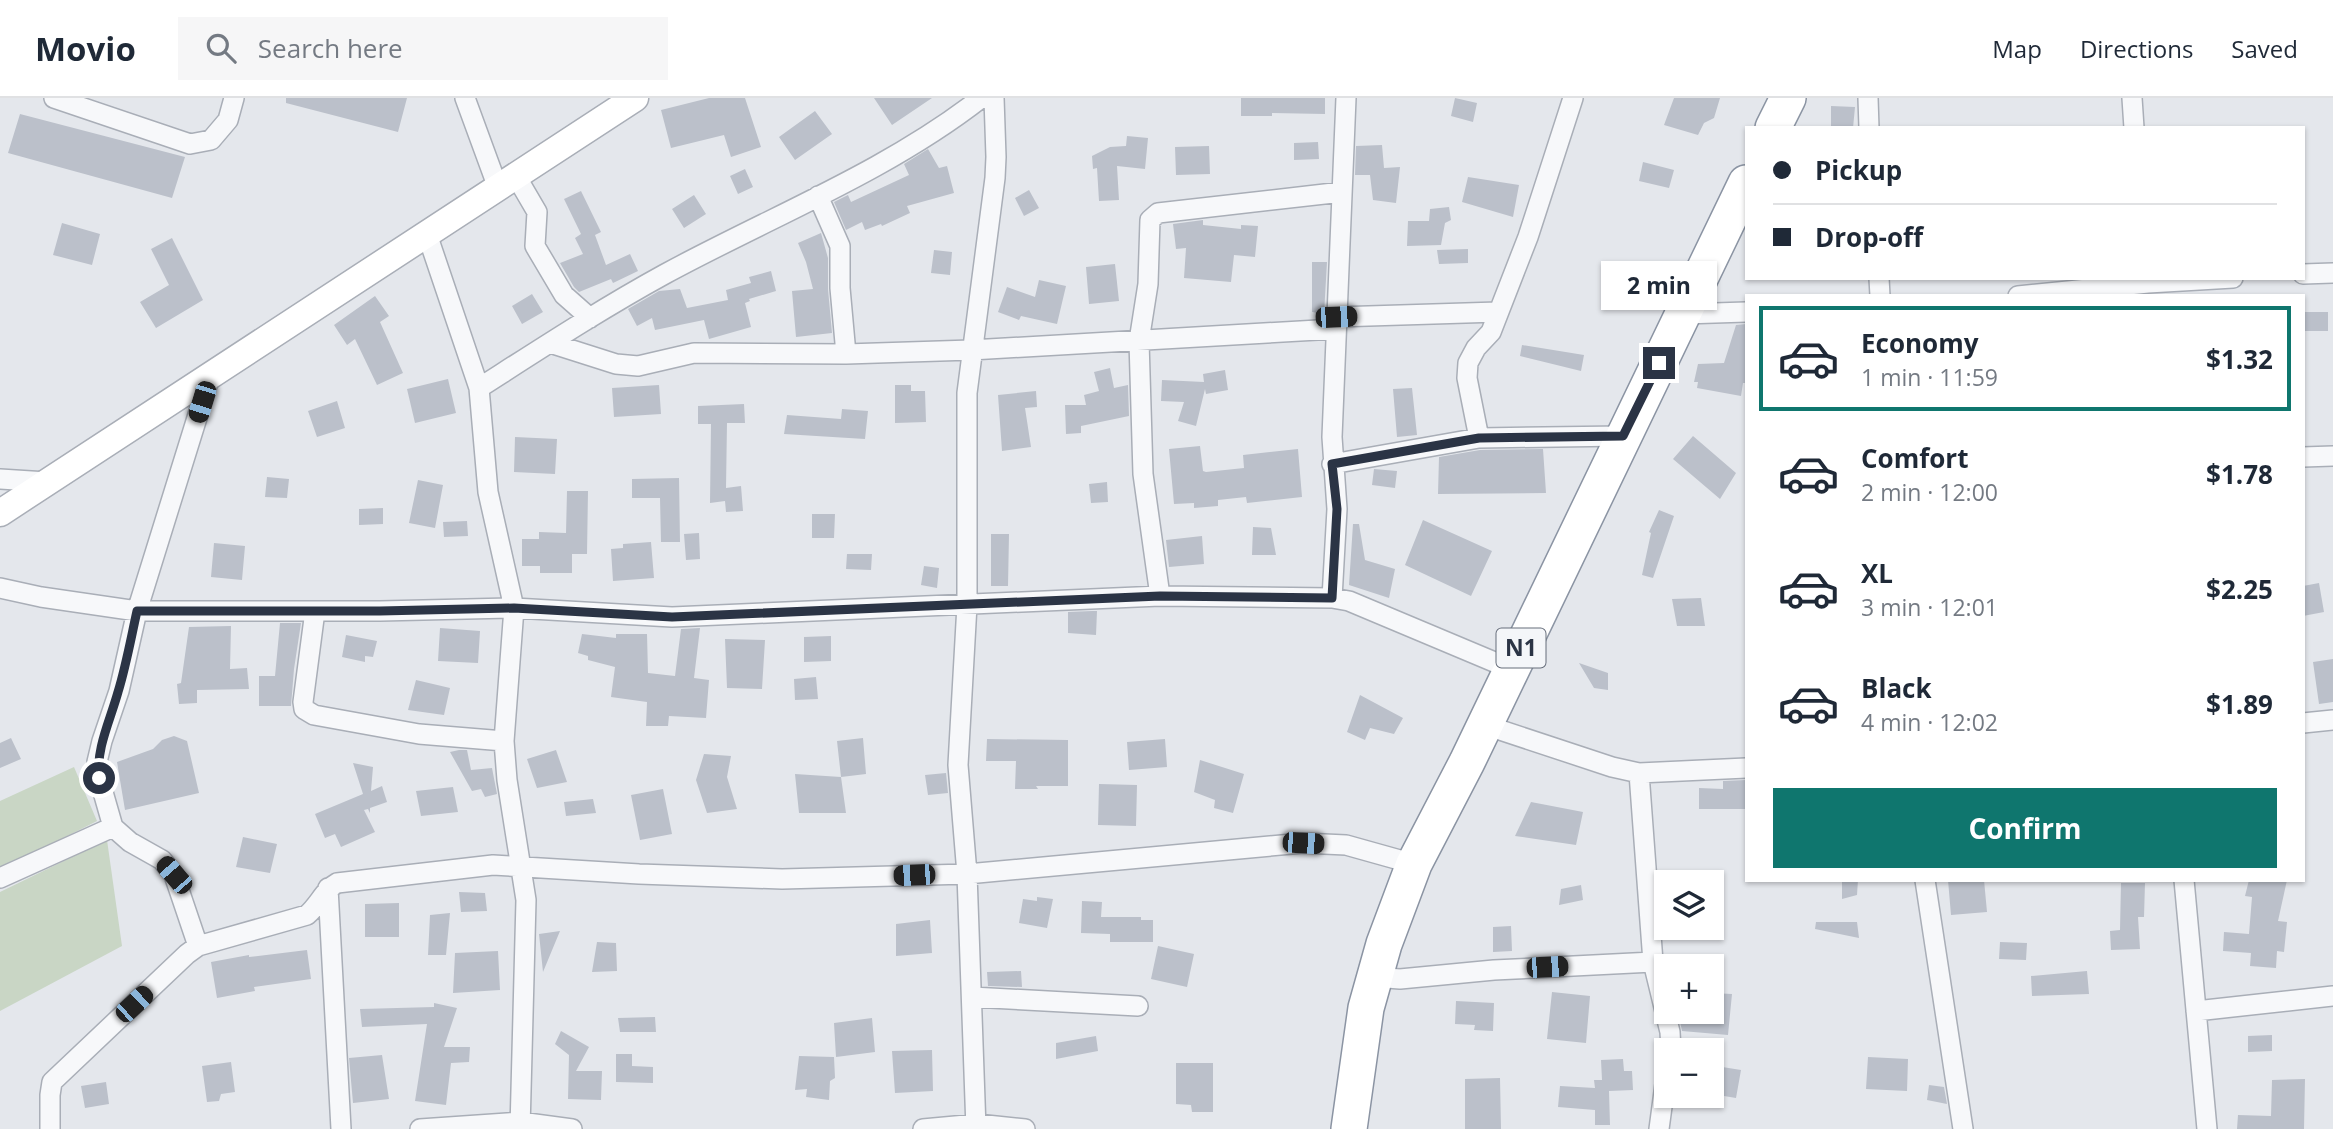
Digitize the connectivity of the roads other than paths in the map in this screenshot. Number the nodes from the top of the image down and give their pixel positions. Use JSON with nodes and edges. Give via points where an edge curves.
{"nodes":[{"id":1,"x":54,"y":98,"type":"edge"},
{"id":2,"x":234,"y":98,"type":"edge"},
{"id":3,"x":465,"y":98,"type":"edge"},
{"id":4,"x":635,"y":98,"type":"edge"},
{"id":5,"x":981,"y":98,"type":"edge"},
{"id":6,"x":994,"y":98,"type":"edge"},
{"id":7,"x":1346,"y":98,"type":"edge"},
{"id":8,"x":1573,"y":98,"type":"edge"},
{"id":9,"x":1788,"y":98,"type":"edge"},
{"id":10,"x":1868,"y":98,"type":"edge"},
{"id":11,"x":2132,"y":98,"type":"edge"},
{"id":12,"x":1774,"y":126,"type":"edge"},
{"id":13,"x":1869,"y":126,"type":"edge"},
{"id":14,"x":2134,"y":126,"type":"edge"},
{"id":15,"x":507,"y":182,"type":"junction"},
{"id":16,"x":1745,"y":185,"type":"edge"},
{"id":17,"x":1342,"y":192,"type":"junction"},
{"id":18,"x":818,"y":196,"type":"junction"},
{"id":19,"x":427,"y":234,"type":"junction"},
{"id":20,"x":2333,"y":273,"type":"edge"},
{"id":21,"x":2305,"y":274,"type":"edge"},
{"id":22,"x":2212,"y":280,"type":"edge"},
{"id":23,"x":2148,"y":286,"type":"edge"},
{"id":24,"x":2044,"y":294,"type":"edge"},
{"id":25,"x":1498,"y":312,"type":"junction"},
{"id":26,"x":1745,"y":312,"type":"edge"},
{"id":27,"x":1684,"y":314,"type":"junction"},
{"id":28,"x":590,"y":318,"type":"junction"},
{"id":29,"x":1336,"y":323,"type":"junction"},
{"id":30,"x":1139,"y":341,"type":"junction"},
{"id":31,"x":550,"y":344,"type":"junction"},
{"id":32,"x":971,"y":351,"type":"junction"},
{"id":33,"x":846,"y":354,"type":"junction"},
{"id":34,"x":210,"y":376,"type":"junction"},
{"id":35,"x":479,"y":388,"type":"junction"},
{"id":36,"x":1623,"y":436,"type":"junction"},
{"id":37,"x":1479,"y":438,"type":"junction"},
{"id":38,"x":2333,"y":456,"type":"edge"},
{"id":39,"x":2305,"y":457,"type":"edge"},
{"id":40,"x":1332,"y":464,"type":"junction"},
{"id":41,"x":0,"y":479,"type":"edge"},
{"id":42,"x":47,"y":482,"type":"junction"},
{"id":43,"x":0,"y":513,"type":"edge"},
{"id":44,"x":0,"y":588,"type":"edge"},
{"id":45,"x":1160,"y":596,"type":"junction"},
{"id":46,"x":1332,"y":598,"type":"junction"},
{"id":47,"x":967,"y":605,"type":"junction"},
{"id":48,"x":514,"y":608,"type":"junction"},
{"id":49,"x":137,"y":611,"type":"junction"},
{"id":50,"x":315,"y":611,"type":"junction"},
{"id":51,"x":1511,"y":669,"type":"junction"},
{"id":52,"x":2333,"y":720,"type":"edge"},
{"id":53,"x":2305,"y":723,"type":"edge"},
{"id":54,"x":1485,"y":724,"type":"junction"},
{"id":55,"x":504,"y":741,"type":"junction"},
{"id":56,"x":1745,"y":768,"type":"edge"},
{"id":57,"x":1639,"y":773,"type":"junction"},
{"id":58,"x":113,"y":827,"type":"junction"},
{"id":59,"x":1414,"y":864,"type":"junction"},
{"id":60,"x":523,"y":868,"type":"junction"},
{"id":61,"x":967,"y":874,"type":"junction"},
{"id":62,"x":0,"y":878,"type":"edge"},
{"id":63,"x":1926,"y":882,"type":"edge"},
{"id":64,"x":2184,"y":882,"type":"edge"},
{"id":65,"x":328,"y":888,"type":"junction"},
{"id":66,"x":198,"y":946,"type":"junction"},
{"id":67,"x":1653,"y":962,"type":"junction"},
{"id":68,"x":1374,"y":977,"type":"junction"},
{"id":69,"x":2333,"y":996,"type":"edge"},
{"id":70,"x":972,"y":997,"type":"junction"},
{"id":71,"x":1138,"y":1006,"type":"dead end"},
{"id":72,"x":2196,"y":1011,"type":"junction"},
{"id":73,"x":1670,"y":1038,"type":"edge"},
{"id":74,"x":1662,"y":1108,"type":"edge"},
{"id":75,"x":520,"y":1126,"type":"edge"},
{"id":76,"x":976,"y":1127,"type":"edge"},
{"id":77,"x":50,"y":1129,"type":"edge"},
{"id":78,"x":341,"y":1129,"type":"edge"},
{"id":79,"x":420,"y":1129,"type":"edge"},
{"id":80,"x":572,"y":1129,"type":"edge"},
{"id":81,"x":923,"y":1129,"type":"edge"},
{"id":82,"x":1025,"y":1129,"type":"edge"},
{"id":83,"x":1349,"y":1129,"type":"edge"},
{"id":84,"x":1659,"y":1129,"type":"edge"},
{"id":85,"x":1963,"y":1129,"type":"edge"},
{"id":86,"x":2207,"y":1129,"type":"edge"}],
"edges":[{"from":1,"to":2,"type":"street","via":[[190,144],[211,141],[228,120]]},
{"from":3,"to":15,"type":"street"},
{"from":4,"to":15,"type":"main road"},
{"from":5,"to":18,"type":"street","via":[[940,129]]},
{"from":6,"to":32,"type":"street","via":[[995,178]]},
{"from":7,"to":17,"type":"street"},
{"from":8,"to":25,"type":"street","via":[[1528,237]]},
{"from":9,"to":12,"type":"highway"},
{"from":10,"to":13,"type":"street"},
{"from":11,"to":14,"type":"street"},
{"from":15,"to":19,"type":"main road"},
{"from":15,"to":28,"type":"street","via":[[537,212],[535,246],[564,295]]},
{"from":16,"to":27,"type":"highway","number":"N1"},
{"from":17,"to":29,"type":"street"},
{"from":17,"to":30,"type":"street","via":[[1158,213],[1148,230],[1148,284]]},
{"from":18,"to":28,"type":"street"},
{"from":18,"to":33,"type":"street","via":[[840,246]]},
{"from":19,"to":34,"type":"main road"},
{"from":19,"to":35,"type":"street"},
{"from":20,"to":21,"type":"street"},
{"from":22,"to":23,"type":"street"},
{"from":23,"to":24,"type":"street"},
{"from":25,"to":29,"type":"street"},
{"from":25,"to":37,"type":"street","via":[[1468,363]]},
{"from":26,"to":27,"type":"street"},
{"from":27,"to":36,"type":"highway","number":"N1"},
{"from":28,"to":31,"type":"street"},
{"from":29,"to":30,"type":"street"},
{"from":29,"to":40,"type":"street"},
{"from":30,"to":32,"type":"street"},
{"from":30,"to":45,"type":"street","via":[[1143,474]]},
{"from":31,"to":33,"type":"street","via":[[638,366],[694,353]]},
{"from":31,"to":35,"type":"street"},
{"from":32,"to":33,"type":"street"},
{"from":32,"to":47,"type":"street","via":[[966,416]]},
{"from":34,"to":42,"type":"main road"},
{"from":34,"to":49,"type":"street"},
{"from":35,"to":48,"type":"street","via":[[488,492]]},
{"from":36,"to":37,"type":"street"},
{"from":36,"to":51,"type":"highway","number":"N1"},
{"from":37,"to":40,"type":"street"},
{"from":38,"to":39,"type":"street"},
{"from":40,"to":46,"type":"street","via":[[1337,509]]},
{"from":41,"to":42,"type":"street"},
{"from":42,"to":43,"type":"main road"},
{"from":44,"to":49,"type":"street"},
{"from":45,"to":46,"type":"street"},
{"from":45,"to":47,"type":"street"},
{"from":46,"to":51,"type":"street"},
{"from":47,"to":48,"type":"street","via":[[672,617]]},
{"from":47,"to":61,"type":"street","via":[[958,765]]},
{"from":48,"to":50,"type":"street"},
{"from":48,"to":55,"type":"street"},
{"from":49,"to":50,"type":"street"},
{"from":49,"to":58,"type":"street","via":[[97,762]]},
{"from":50,"to":55,"type":"street","via":[[304,709],[314,715],[419,734]]},
{"from":51,"to":54,"type":"highway","number":"N1"},
{"from":52,"to":53,"type":"street"},
{"from":54,"to":57,"type":"street"},
{"from":54,"to":59,"type":"highway","number":"N1"},
{"from":55,"to":60,"type":"street"},
{"from":56,"to":57,"type":"street"},
{"from":57,"to":67,"type":"street"},
{"from":58,"to":62,"type":"street"},
{"from":58,"to":66,"type":"street","via":[[162,860],[174,875]]},
{"from":59,"to":61,"type":"street","via":[[1346,845],[1303,843]]},
{"from":59,"to":68,"type":"highway","number":"N1"},
{"from":60,"to":61,"type":"street","via":[[782,879]]},
{"from":60,"to":65,"type":"street","via":[[493,865],[337,883]]},
{"from":60,"to":75,"type":"street"},
{"from":61,"to":70,"type":"street"},
{"from":63,"to":85,"type":"street"},
{"from":64,"to":72,"type":"street"},
{"from":65,"to":66,"type":"street","via":[[307,915]]},
{"from":65,"to":78,"type":"street"},
{"from":66,"to":77,"type":"street","via":[[52,1082]]},
{"from":67,"to":68,"type":"street"},
{"from":67,"to":73,"type":"street"},
{"from":68,"to":83,"type":"highway","number":"N1","via":[[1359,1045]]},
{"from":69,"to":72,"type":"street"},
{"from":70,"to":71,"type":"street"},
{"from":70,"to":76,"type":"street"},
{"from":72,"to":86,"type":"street"},
{"from":74,"to":84,"type":"street"},
{"from":75,"to":79,"type":"street"},
{"from":75,"to":80,"type":"street"},
{"from":76,"to":81,"type":"street"},
{"from":76,"to":82,"type":"street"}]}
